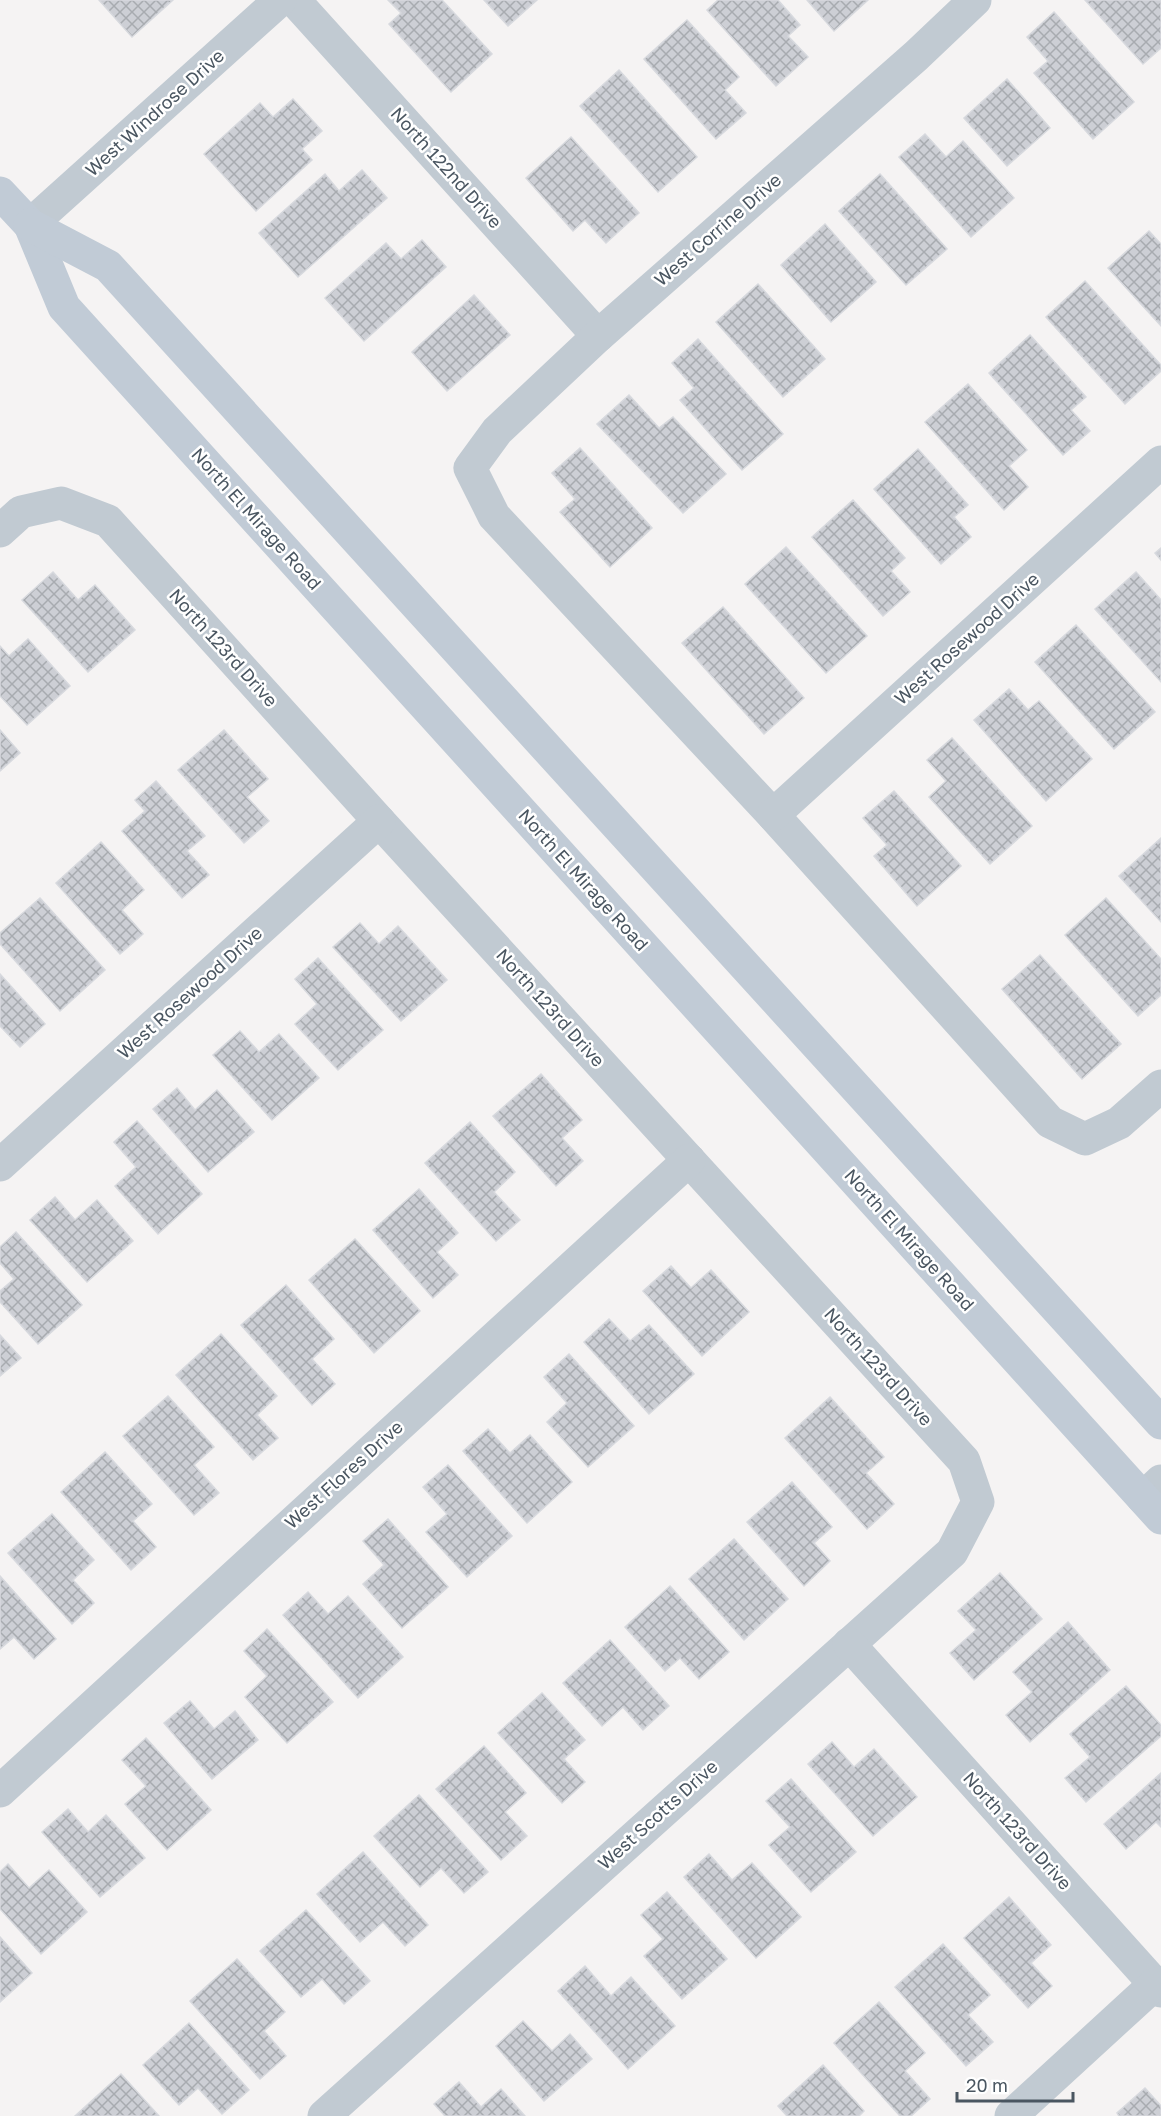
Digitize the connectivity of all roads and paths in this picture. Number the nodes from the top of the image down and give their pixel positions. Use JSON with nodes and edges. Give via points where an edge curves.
{"nodes":[{"id":1,"x":280,"y":0,"type":"edge"},
{"id":2,"x":294,"y":0,"type":"edge"},
{"id":3,"x":975,"y":0,"type":"edge"},
{"id":4,"x":0,"y":193,"type":"edge"},
{"id":5,"x":30,"y":225,"type":"junction"},
{"id":6,"x":598,"y":336,"type":"junction"},
{"id":7,"x":1161,"y":462,"type":"edge"},
{"id":8,"x":0,"y":531,"type":"edge"},
{"id":9,"x":773,"y":815,"type":"junction"},
{"id":10,"x":379,"y":821,"type":"junction"},
{"id":11,"x":1161,"y":1086,"type":"edge"},
{"id":12,"x":689,"y":1160,"type":"junction"},
{"id":13,"x":0,"y":1165,"type":"edge"},
{"id":14,"x":1161,"y":1423,"type":"edge"},
{"id":15,"x":1155,"y":1499,"type":"edge"},
{"id":16,"x":978,"y":1502,"type":"joint"},
{"id":17,"x":849,"y":1644,"type":"junction"},
{"id":18,"x":0,"y":1791,"type":"edge"},
{"id":19,"x":1158,"y":1988,"type":"edge"},
{"id":20,"x":324,"y":2116,"type":"edge"},
{"id":21,"x":1011,"y":2116,"type":"edge"}],
"edges":[{"from":1,"to":5,"type":"street","name":"West Windrose Drive"},
{"from":2,"to":6,"type":"street","name":"North 122nd Drive"},
{"from":3,"to":6,"type":"street","name":"West Corrine Drive"},
{"from":4,"to":5,"type":"main road","name":"North El Mirage Road"},
{"from":5,"to":14,"type":"main road","name":"North El Mirage Road","via":[[108,266]]},
{"from":5,"to":15,"type":"main road","name":"North El Mirage Road","via":[[64,307]]},
{"from":6,"to":9,"type":"street","name":"West Corrine Drive","via":[[497,431],[470,468],[494,516]]},
{"from":7,"to":9,"type":"street","name":"West Rosewood Drive"},
{"from":8,"to":10,"type":"street","name":"North 123rd Drive","via":[[21,512],[62,503],[108,521]]},
{"from":9,"to":11,"type":"street","via":[[1050,1122],[1085,1139],[1119,1123]]},
{"from":10,"to":12,"type":"street","name":"North 123rd Drive"},
{"from":10,"to":13,"type":"street","name":"West Rosewood Drive"},
{"from":12,"to":16,"type":"street","name":"North 123rd Drive","via":[[964,1461]]},
{"from":12,"to":18,"type":"street","name":"West Flores Drive"},
{"from":16,"to":17,"type":"street","name":"West Scotts Drive","via":[[952,1552]]},
{"from":17,"to":19,"type":"street","name":"North 123rd Drive"},
{"from":17,"to":20,"type":"street","name":"West Scotts Drive"},
{"from":19,"to":21,"type":"street"}]}
